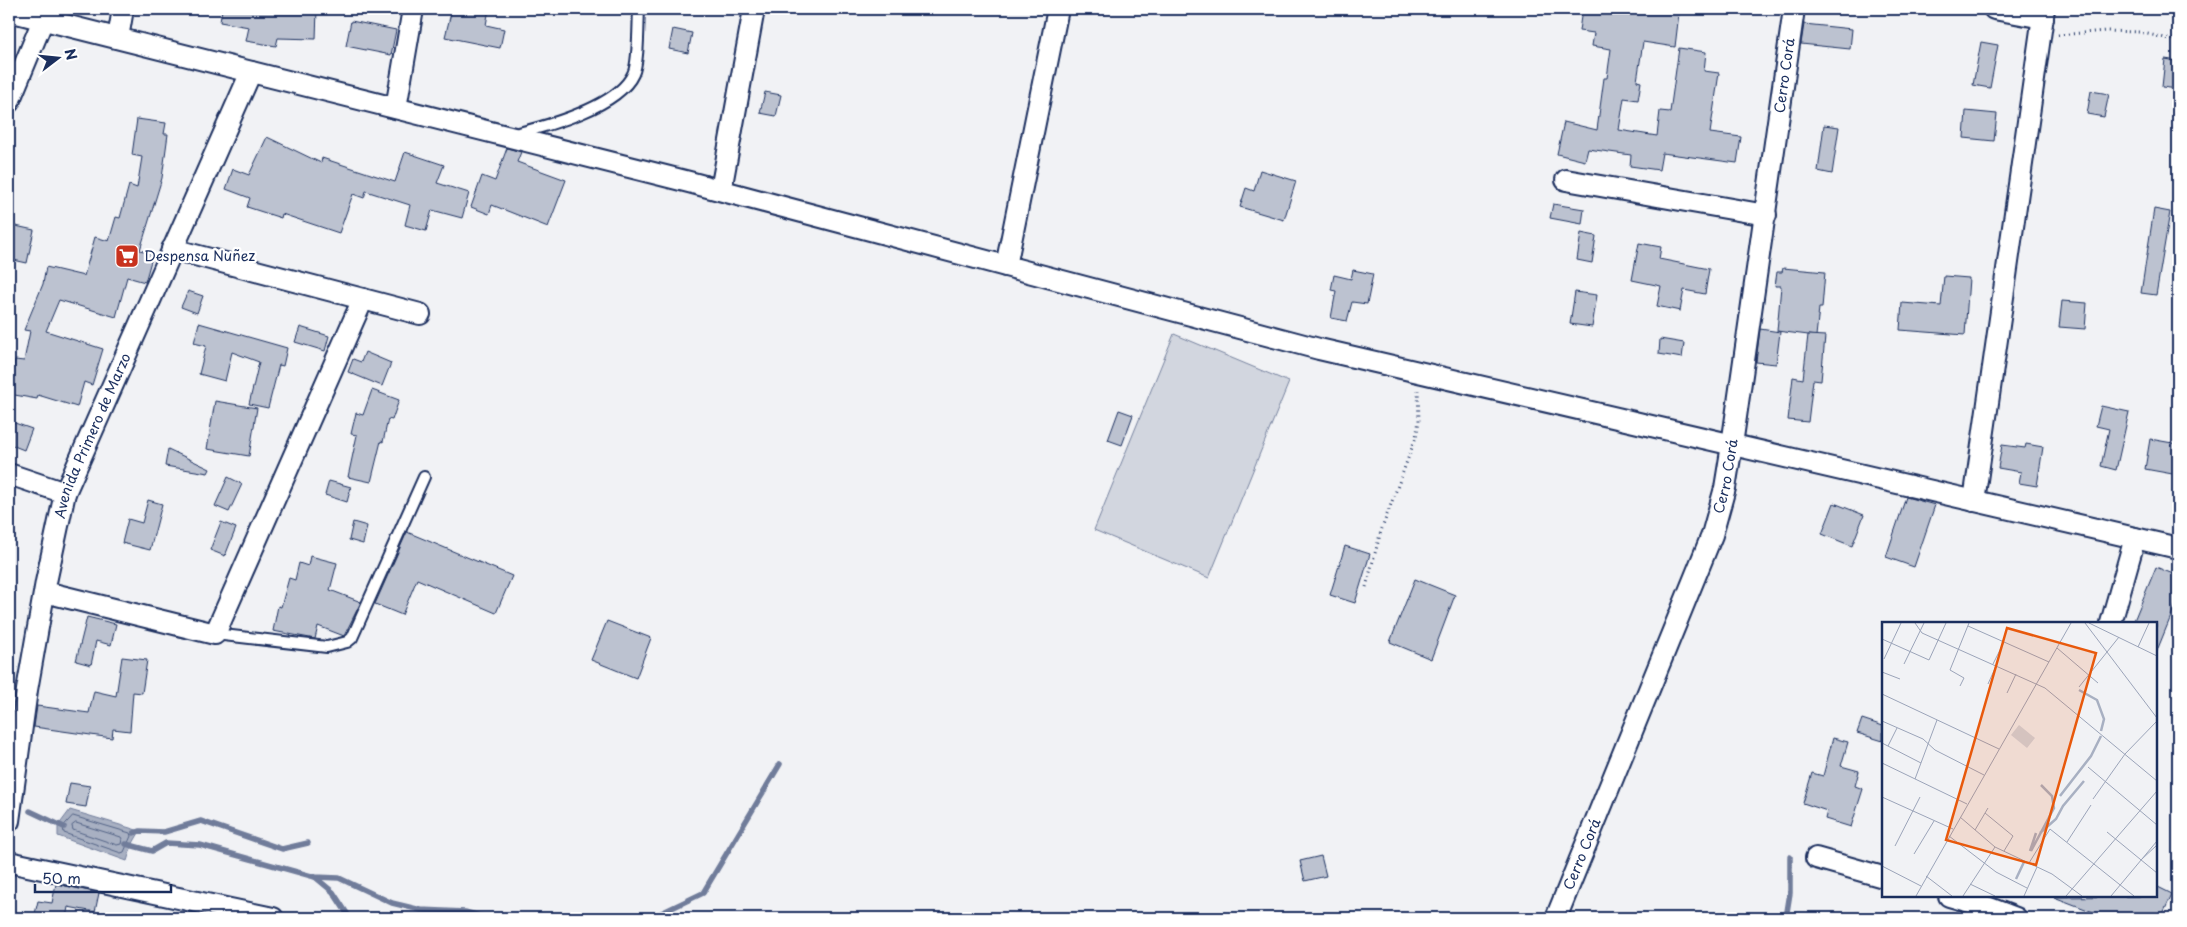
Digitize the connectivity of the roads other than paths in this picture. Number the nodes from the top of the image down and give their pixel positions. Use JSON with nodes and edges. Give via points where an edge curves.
{"nodes":[{"id":1,"x":123,"y":9,"type":"edge"},
{"id":2,"x":414,"y":9,"type":"edge"},
{"id":3,"x":639,"y":9,"type":"edge"},
{"id":4,"x":754,"y":9,"type":"edge"},
{"id":5,"x":1058,"y":9,"type":"edge"},
{"id":6,"x":1794,"y":9,"type":"edge"},
{"id":7,"x":1994,"y":9,"type":"edge"},
{"id":8,"x":9,"y":11,"type":"edge"},
{"id":9,"x":43,"y":20,"type":"junction"},
{"id":10,"x":2042,"y":21,"type":"edge"},
{"id":11,"x":118,"y":38,"type":"junction"},
{"id":12,"x":251,"y":72,"type":"junction"},
{"id":13,"x":9,"y":102,"type":"edge"},
{"id":14,"x":396,"y":108,"type":"junction"},
{"id":15,"x":506,"y":136,"type":"junction"},
{"id":16,"x":1566,"y":180,"type":"dead end"},
{"id":17,"x":721,"y":190,"type":"junction"},
{"id":18,"x":1766,"y":215,"type":"junction"},
{"id":19,"x":172,"y":249,"type":"junction"},
{"id":20,"x":1006,"y":266,"type":"junction"},
{"id":21,"x":363,"y":299,"type":"junction"},
{"id":22,"x":420,"y":314,"type":"dead end"},
{"id":23,"x":1732,"y":445,"type":"junction"},
{"id":24,"x":9,"y":474,"type":"edge"},
{"id":25,"x":424,"y":477,"type":"dead end"},
{"id":26,"x":65,"y":493,"type":"junction"},
{"id":27,"x":1974,"y":501,"type":"junction"},
{"id":28,"x":2135,"y":538,"type":"junction"},
{"id":29,"x":2178,"y":548,"type":"edge"},
{"id":30,"x":45,"y":592,"type":"junction"},
{"id":31,"x":2111,"y":622,"type":"edge"},
{"id":32,"x":215,"y":634,"type":"junction"},
{"id":33,"x":9,"y":821,"type":"edge"},
{"id":34,"x":1816,"y":858,"type":"dead end"},
{"id":35,"x":9,"y":862,"type":"edge"},
{"id":36,"x":1882,"y":877,"type":"edge"},
{"id":37,"x":1952,"y":897,"type":"edge"},
{"id":38,"x":1987,"y":907,"type":"edge"},
{"id":39,"x":272,"y":918,"type":"edge"},
{"id":40,"x":1556,"y":918,"type":"edge"},
{"id":41,"x":2016,"y":918,"type":"edge"}],
"edges":[{"from":1,"to":11,"type":"street"},
{"from":2,"to":14,"type":"street"},
{"from":3,"to":15,"type":"lane","via":[[633,74],[620,91],[569,119]]},
{"from":4,"to":17,"type":"street"},
{"from":5,"to":20,"type":"street"},
{"from":6,"to":18,"type":"street","name":"Cerro Corá"},
{"from":7,"to":10,"type":"street"},
{"from":8,"to":9,"type":"street"},
{"from":9,"to":11,"type":"street"},
{"from":9,"to":13,"type":"street"},
{"from":10,"to":27,"type":"street"},
{"from":11,"to":12,"type":"street"},
{"from":12,"to":14,"type":"street"},
{"from":12,"to":19,"type":"street","name":"Avenida Primero de Marzo"},
{"from":14,"to":15,"type":"street"},
{"from":15,"to":17,"type":"street"},
{"from":16,"to":18,"type":"street"},
{"from":17,"to":20,"type":"street"},
{"from":18,"to":23,"type":"street","name":"Cerro Corá"},
{"from":19,"to":21,"type":"street"},
{"from":19,"to":26,"type":"street","name":"Avenida Primero de Marzo"},
{"from":20,"to":23,"type":"street","via":[[1319,349]]},
{"from":21,"to":22,"type":"street"},
{"from":21,"to":32,"type":"street"},
{"from":23,"to":27,"type":"street"},
{"from":23,"to":40,"type":"street","name":"Cerro Corá","via":[[1712,535]]},
{"from":24,"to":26,"type":"street"},
{"from":25,"to":32,"type":"lane","via":[[352,638],[347,642],[327,646]]},
{"from":26,"to":30,"type":"street","name":"Avenida Primero de Marzo"},
{"from":27,"to":28,"type":"street"},
{"from":28,"to":29,"type":"street"},
{"from":28,"to":31,"type":"street"},
{"from":30,"to":32,"type":"street"},
{"from":30,"to":33,"type":"street","name":"Avenida Primero de Marzo","via":[[27,690]]},
{"from":34,"to":36,"type":"street"},
{"from":35,"to":39,"type":"street"},
{"from":37,"to":38,"type":"street"},
{"from":38,"to":41,"type":"street"}]}
